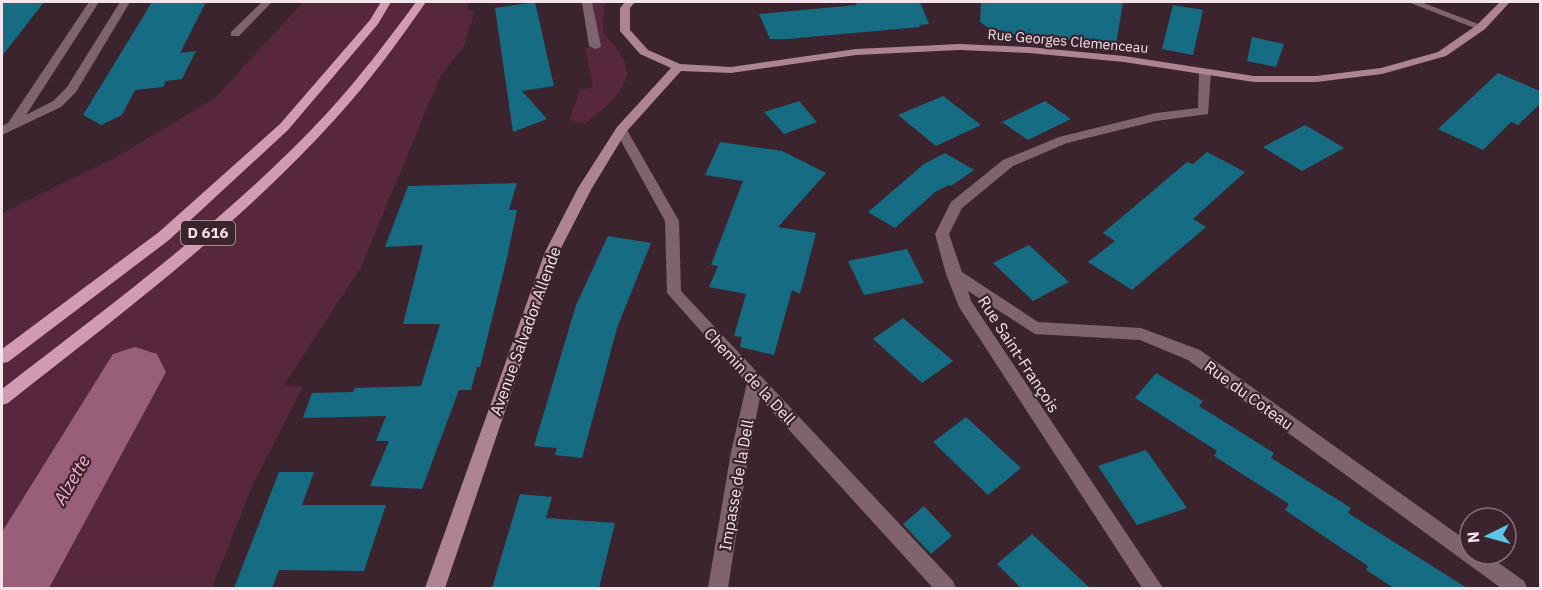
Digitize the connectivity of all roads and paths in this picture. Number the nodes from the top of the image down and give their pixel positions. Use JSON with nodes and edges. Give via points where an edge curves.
{"nodes":[{"id":1,"x":94,"y":2,"type":"edge"},
{"id":2,"x":125,"y":2,"type":"edge"},
{"id":3,"x":267,"y":2,"type":"edge"},
{"id":4,"x":386,"y":2,"type":"edge"},
{"id":5,"x":421,"y":2,"type":"edge"},
{"id":6,"x":587,"y":2,"type":"edge"},
{"id":7,"x":630,"y":2,"type":"edge"},
{"id":8,"x":1413,"y":2,"type":"edge"},
{"id":9,"x":1505,"y":2,"type":"edge"},
{"id":10,"x":1481,"y":27,"type":"junction"},
{"id":11,"x":235,"y":33,"type":"dead end"},
{"id":12,"x":595,"y":46,"type":"dead end"},
{"id":13,"x":678,"y":67,"type":"junction"},
{"id":14,"x":1205,"y":73,"type":"junction"},
{"id":15,"x":7,"y":129,"type":"edge"},
{"id":16,"x":621,"y":129,"type":"junction"},
{"id":17,"x":953,"y":274,"type":"junction"},
{"id":18,"x":2,"y":357,"type":"edge"},
{"id":19,"x":755,"y":382,"type":"junction"},
{"id":20,"x":2,"y":398,"type":"edge"},
{"id":21,"x":435,"y":588,"type":"edge"},
{"id":22,"x":718,"y":588,"type":"edge"},
{"id":23,"x":946,"y":588,"type":"edge"},
{"id":24,"x":1153,"y":588,"type":"edge"},
{"id":25,"x":1517,"y":588,"type":"edge"}],
"edges":[{"from":1,"to":15,"type":"street"},
{"from":2,"to":15,"type":"street","via":[[72,89],[57,104]]},
{"from":3,"to":11,"type":"street"},
{"from":4,"to":18,"type":"main road","number":"D 616","via":[[374,22],[284,127],[164,236]]},
{"from":5,"to":20,"type":"main road","number":"D 616","via":[[393,44],[309,140],[188,252]]},
{"from":6,"to":12,"type":"street"},
{"from":7,"to":13,"type":"main road","via":[[625,8],[625,31],[644,52]]},
{"from":8,"to":10,"type":"street"},
{"from":9,"to":10,"type":"main road","name":"Rue Georges Clemenceau"},
{"from":10,"to":14,"type":"main road","name":"Rue Georges Clemenceau","via":[[1442,54],[1382,71],[1316,79],[1254,79]]},
{"from":13,"to":14,"type":"main road","name":"Rue Georges Clemenceau","via":[[731,70],[856,52],[959,47],[1124,59]]},
{"from":13,"to":16,"type":"main road","name":"Avenue Salvador Allende"},
{"from":14,"to":17,"type":"street","name":"Rue Saint-François","via":[[1203,111],[1156,117],[1063,140],[1008,163],[956,205],[942,234]]},
{"from":16,"to":19,"type":"street","name":"Chemin de la Dell","via":[[672,221],[674,293]]},
{"from":16,"to":21,"type":"main road","name":"Avenue Salvador Allende","via":[[552,252]]},
{"from":17,"to":24,"type":"street","name":"Rue Saint-François","via":[[964,303]]},
{"from":17,"to":25,"type":"street","name":"Rue du Coteau","via":[[1035,328],[1141,334],[1194,355]]},
{"from":19,"to":22,"type":"street","name":"Impasse de la Dell"},
{"from":19,"to":23,"type":"street","name":"Chemin de la Dell"}]}
